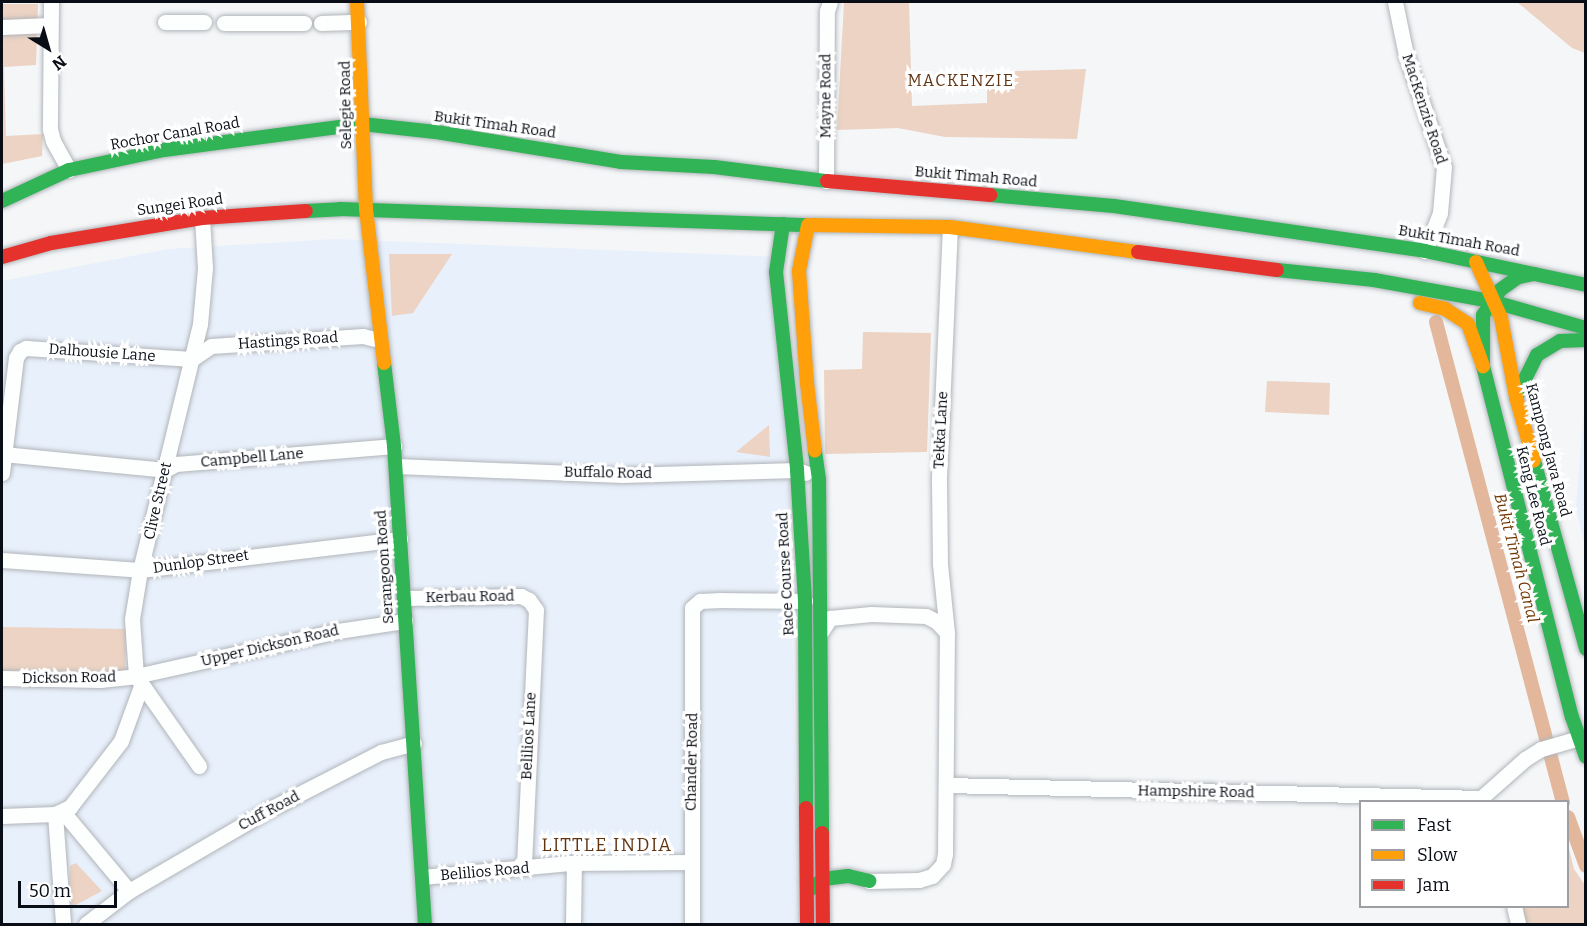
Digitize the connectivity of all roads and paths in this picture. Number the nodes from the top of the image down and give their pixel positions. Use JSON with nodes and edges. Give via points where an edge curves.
{"nodes":[{"id":1,"x":51,"y":2,"type":"edge"},
{"id":2,"x":357,"y":2,"type":"edge"},
{"id":3,"x":1395,"y":2,"type":"edge"},
{"id":4,"x":827,"y":5,"type":"edge"},
{"id":5,"x":165,"y":22,"type":"dead end"},
{"id":6,"x":204,"y":22,"type":"dead end"},
{"id":7,"x":321,"y":22,"type":"dead end"},
{"id":8,"x":359,"y":22,"type":"junction"},
{"id":9,"x":224,"y":23,"type":"dead end"},
{"id":10,"x":304,"y":23,"type":"dead end"},
{"id":11,"x":50,"y":25,"type":"junction"},
{"id":12,"x":2,"y":27,"type":"edge"},
{"id":13,"x":362,"y":124,"type":"junction"},
{"id":14,"x":69,"y":170,"type":"junction"},
{"id":15,"x":826,"y":180,"type":"junction"},
{"id":16,"x":2,"y":201,"type":"edge"},
{"id":17,"x":366,"y":209,"type":"junction"},
{"id":18,"x":202,"y":218,"type":"junction"},
{"id":19,"x":783,"y":224,"type":"junction"},
{"id":20,"x":808,"y":225,"type":"junction"},
{"id":21,"x":950,"y":227,"type":"junction"},
{"id":22,"x":1425,"y":251,"type":"junction"},
{"id":23,"x":2,"y":257,"type":"edge"},
{"id":24,"x":1476,"y":262,"type":"junction"},
{"id":25,"x":1218,"y":263,"type":"junction"},
{"id":26,"x":1542,"y":274,"type":"junction"},
{"id":27,"x":1244,"y":282,"type":"dead end"},
{"id":28,"x":1586,"y":285,"type":"edge"},
{"id":29,"x":1287,"y":286,"type":"dead end"},
{"id":30,"x":1491,"y":301,"type":"junction"},
{"id":31,"x":1586,"y":328,"type":"edge"},
{"id":32,"x":377,"y":339,"type":"junction"},
{"id":33,"x":1586,"y":340,"type":"edge"},
{"id":34,"x":804,"y":348,"type":"junction"},
{"id":35,"x":784,"y":350,"type":"junction"},
{"id":36,"x":197,"y":355,"type":"junction"},
{"id":37,"x":1483,"y":366,"type":"junction"},
{"id":38,"x":1516,"y":397,"type":"junction"},
{"id":39,"x":394,"y":446,"type":"junction"},
{"id":40,"x":3,"y":454,"type":"edge"},
{"id":41,"x":396,"y":466,"type":"junction"},
{"id":42,"x":165,"y":470,"type":"junction"},
{"id":43,"x":797,"y":470,"type":"junction"},
{"id":44,"x":2,"y":473,"type":"edge"},
{"id":45,"x":819,"y":480,"type":"junction"},
{"id":46,"x":400,"y":539,"type":"junction"},
{"id":47,"x":2,"y":560,"type":"edge"},
{"id":48,"x":140,"y":570,"type":"junction"},
{"id":49,"x":821,"y":592,"type":"junction"},
{"id":50,"x":404,"y":598,"type":"junction"},
{"id":51,"x":805,"y":601,"type":"junction"},
{"id":52,"x":533,"y":605,"type":"joint"},
{"id":53,"x":405,"y":621,"type":"junction"},
{"id":54,"x":821,"y":632,"type":"junction"},
{"id":55,"x":947,"y":633,"type":"junction"},
{"id":56,"x":1586,"y":649,"type":"edge"},
{"id":57,"x":2,"y":678,"type":"edge"},
{"id":58,"x":138,"y":681,"type":"junction"},
{"id":59,"x":1576,"y":739,"type":"edge"},
{"id":60,"x":414,"y":743,"type":"junction"},
{"id":61,"x":1586,"y":757,"type":"edge"},
{"id":62,"x":199,"y":766,"type":"dead end"},
{"id":63,"x":946,"y":785,"type":"junction"},
{"id":64,"x":1482,"y":800,"type":"edge"},
{"id":65,"x":59,"y":813,"type":"junction"},
{"id":66,"x":2,"y":816,"type":"edge"},
{"id":67,"x":822,"y":838,"type":"junction"},
{"id":68,"x":692,"y":861,"type":"junction"},
{"id":69,"x":574,"y":863,"type":"junction"},
{"id":70,"x":524,"y":868,"type":"junction"},
{"id":71,"x":848,"y":876,"type":"junction"},
{"id":72,"x":422,"y":878,"type":"junction"},
{"id":73,"x":823,"y":879,"type":"junction"},
{"id":74,"x":869,"y":881,"type":"junction"},
{"id":75,"x":129,"y":891,"type":"junction"},
{"id":76,"x":807,"y":905,"type":"junction"},
{"id":77,"x":1514,"y":908,"type":"edge"},
{"id":78,"x":823,"y":919,"type":"edge"},
{"id":79,"x":63,"y":924,"type":"edge"},
{"id":80,"x":86,"y":924,"type":"edge"},
{"id":81,"x":425,"y":924,"type":"edge"},
{"id":82,"x":573,"y":924,"type":"edge"},
{"id":83,"x":692,"y":924,"type":"edge"},
{"id":84,"x":807,"y":924,"type":"edge"},
{"id":85,"x":1518,"y":924,"type":"edge"}],
"edges":[{"from":1,"to":11,"type":"street"},
{"from":2,"to":8,"type":"main road","name":"Selegie Road"},
{"from":3,"to":22,"type":"street","name":"MacKenzie Road","via":[[1406,55],[1444,167],[1440,213]]},
{"from":4,"to":15,"type":"street","name":"Mayne Road"},
{"from":5,"to":6,"type":"street"},
{"from":7,"to":8,"type":"street"},
{"from":8,"to":13,"type":"main road","name":"Selegie Road"},
{"from":9,"to":10,"type":"street"},
{"from":11,"to":12,"type":"street"},
{"from":11,"to":14,"type":"street","via":[[50,129]]},
{"from":13,"to":14,"type":"main road","name":"Rochor Canal Road","via":[[164,150]]},
{"from":13,"to":15,"type":"main road","name":"Bukit Timah Road","via":[[621,162],[714,167]]},
{"from":13,"to":17,"type":"main road","name":"Selegie Road"},
{"from":14,"to":16,"type":"main road","name":"Rochor Canal Road"},
{"from":15,"to":22,"type":"main road","name":"Bukit Timah Road","via":[[1114,206]]},
{"from":17,"to":18,"type":"main road","name":"Sungei Road"},
{"from":17,"to":19,"type":"main road"},
{"from":17,"to":32,"type":"main road","name":"Serangoon Road"},
{"from":18,"to":23,"type":"main road","name":"Sungei Road","via":[[51,243]]},
{"from":18,"to":36,"type":"street","name":"Clive Street","via":[[205,268]]},
{"from":19,"to":20,"type":"main road"},
{"from":19,"to":35,"type":"main road","name":"Race Course Road","via":[[776,272]]},
{"from":20,"to":21,"type":"main road"},
{"from":20,"to":34,"type":"main road","via":[[799,272]]},
{"from":21,"to":25,"type":"main road"},
{"from":21,"to":55,"type":"street","name":"Tekka Lane","via":[[939,477],[940,564]]},
{"from":22,"to":24,"type":"main road","name":"Bukit Timah Road"},
{"from":24,"to":26,"type":"main road","name":"Bukit Timah Road"},
{"from":24,"to":30,"type":"main road","name":"Kampong Java Road"},
{"from":25,"to":27,"type":"main road"},
{"from":25,"to":30,"type":"main road","via":[[1374,280]]},
{"from":26,"to":28,"type":"main road","name":"Bukit Timah Road"},
{"from":26,"to":30,"type":"main road","via":[[1518,277]]},
{"from":29,"to":37,"type":"main road","via":[[1384,293],[1445,309],[1468,324]]},
{"from":30,"to":31,"type":"main road"},
{"from":30,"to":37,"type":"main road","name":"Keng Lee Road","via":[[1483,315]]},
{"from":30,"to":38,"type":"main road","name":"Kampong Java Road","via":[[1501,318]]},
{"from":32,"to":36,"type":"street","name":"Hastings Road"},
{"from":32,"to":39,"type":"main road","name":"Serangoon Road"},
{"from":33,"to":38,"type":"main road","via":[[1560,341],[1537,355]]},
{"from":34,"to":35,"type":"main road"},
{"from":34,"to":45,"type":"main road"},
{"from":35,"to":43,"type":"main road","name":"Race Course Road"},
{"from":36,"to":40,"type":"street","name":"Dalhousie Lane","via":[[26,348],[16,358]]},
{"from":36,"to":42,"type":"street","name":"Clive Street"},
{"from":37,"to":59,"type":"main road","name":"Keng Lee Road"},
{"from":38,"to":56,"type":"main road","name":"Kampong Java Road"},
{"from":39,"to":41,"type":"main road","name":"Serangoon Road"},
{"from":39,"to":42,"type":"street","name":"Campbell Lane","via":[[176,464]]},
{"from":40,"to":42,"type":"street","name":"Campbell Lane"},
{"from":40,"to":44,"type":"street"},
{"from":41,"to":43,"type":"street","name":"Buffalo Road","via":[[622,475]]},
{"from":41,"to":46,"type":"main road","name":"Serangoon Road"},
{"from":42,"to":48,"type":"street","name":"Clive Street"},
{"from":43,"to":45,"type":"street","name":"Buffalo Road"},
{"from":43,"to":51,"type":"main road","name":"Race Course Road"},
{"from":45,"to":49,"type":"main road"},
{"from":46,"to":48,"type":"street","name":"Dunlop Street"},
{"from":46,"to":50,"type":"main road","name":"Serangoon Road"},
{"from":47,"to":48,"type":"street","name":"Dunlop Street"},
{"from":48,"to":58,"type":"street","name":"Clive Street","via":[[132,610]]},
{"from":49,"to":51,"type":"main road"},
{"from":49,"to":54,"type":"main road"},
{"from":50,"to":52,"type":"street","name":"Kerbau Road","via":[[521,596]]},
{"from":50,"to":53,"type":"main road","name":"Serangoon Road"},
{"from":51,"to":68,"type":"street","name":"Chander Road","via":[[698,602],[692,611]]},
{"from":51,"to":76,"type":"main road","name":"Race Course Road"},
{"from":52,"to":70,"type":"street","name":"Belilios Lane","via":[[536,610]]},
{"from":53,"to":58,"type":"street","name":"Upper Dickson Road","via":[[338,630]]},
{"from":53,"to":60,"type":"main road","name":"Serangoon Road"},
{"from":54,"to":55,"type":"street","via":[[830,618],[871,614],[926,616]]},
{"from":54,"to":67,"type":"main road"},
{"from":55,"to":63,"type":"street","name":"Tekka Lane"},
{"from":57,"to":58,"type":"street","name":"Dickson Road"},
{"from":58,"to":62,"type":"street"},
{"from":58,"to":65,"type":"street","via":[[121,741],[70,807]]},
{"from":59,"to":61,"type":"main road","name":"Keng Lee Road"},
{"from":59,"to":64,"type":"street","name":"Hampshire Road","via":[[1541,749],[1525,759]]},
{"from":60,"to":72,"type":"main road","name":"Serangoon Road"},
{"from":60,"to":75,"type":"street","name":"Cuff Road","via":[[381,752],[270,809]]},
{"from":63,"to":64,"type":"street","name":"Hampshire Road"},
{"from":63,"to":74,"type":"street","via":[[945,854],[939,870],[919,880]]},
{"from":65,"to":66,"type":"street"},
{"from":65,"to":75,"type":"street"},
{"from":65,"to":79,"type":"street"},
{"from":67,"to":71,"type":"main road","via":[[832,858]]},
{"from":67,"to":73,"type":"main road"},
{"from":68,"to":69,"type":"street","name":"Belilios Road"},
{"from":68,"to":83,"type":"street","name":"Chander Road"},
{"from":69,"to":70,"type":"street","name":"Belilios Road"},
{"from":69,"to":82,"type":"street"},
{"from":70,"to":72,"type":"street","name":"Belilios Road"},
{"from":71,"to":73,"type":"main road"},
{"from":71,"to":74,"type":"main road"},
{"from":72,"to":81,"type":"main road","name":"Serangoon Road"},
{"from":73,"to":76,"type":"main road","via":[[812,890]]},
{"from":73,"to":78,"type":"main road"},
{"from":74,"to":78,"type":"main road","via":[[847,886]]},
{"from":75,"to":80,"type":"street","name":"Cuff Road"},
{"from":76,"to":84,"type":"main road","name":"Race Course Road"},
{"from":77,"to":85,"type":"street"}]}
